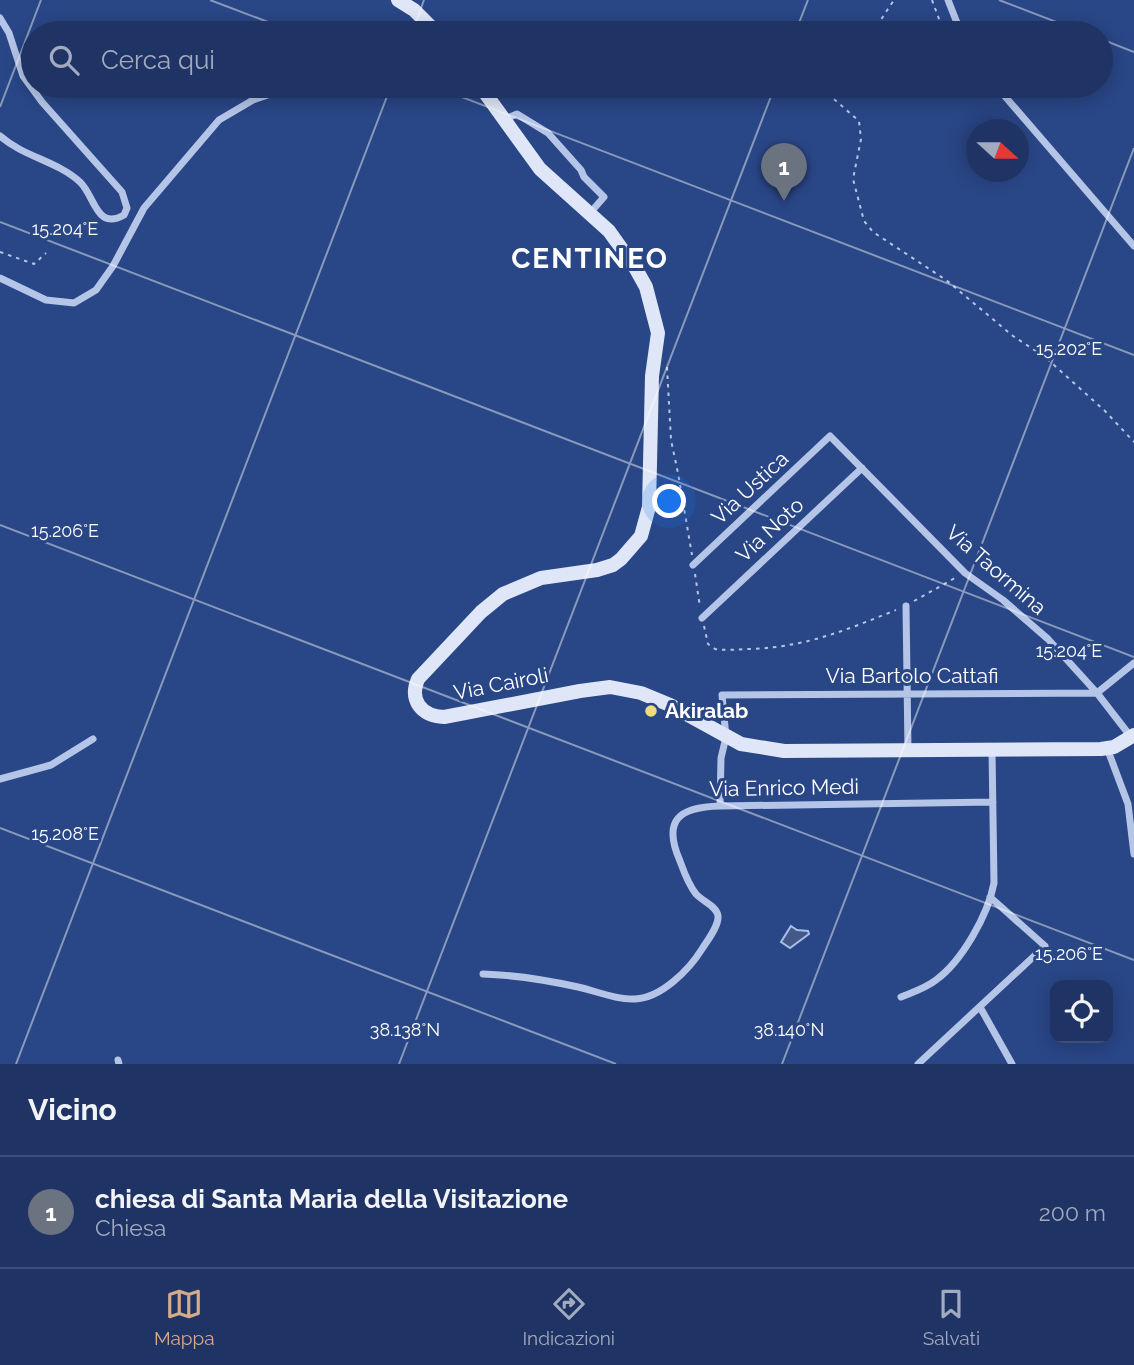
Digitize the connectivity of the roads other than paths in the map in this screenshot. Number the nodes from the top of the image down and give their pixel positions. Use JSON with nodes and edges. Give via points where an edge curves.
{"nodes":[{"id":1,"x":398,"y":0,"type":"edge"},
{"id":2,"x":948,"y":0,"type":"edge"},
{"id":3,"x":0,"y":18,"type":"edge"},
{"id":4,"x":425,"y":21,"type":"edge"},
{"id":5,"x":956,"y":21,"type":"edge"},
{"id":6,"x":21,"y":70,"type":"edge"},
{"id":7,"x":39,"y":98,"type":"edge"},
{"id":8,"x":259,"y":98,"type":"edge"},
{"id":9,"x":489,"y":98,"type":"edge"},
{"id":10,"x":1006,"y":98,"type":"edge"},
{"id":11,"x":505,"y":119,"type":"junction"},
{"id":12,"x":0,"y":136,"type":"edge"},
{"id":13,"x":590,"y":214,"type":"junction"},
{"id":14,"x":1134,"y":246,"type":"edge"},
{"id":15,"x":0,"y":278,"type":"edge"},
{"id":16,"x":830,"y":436,"type":"joint"},
{"id":17,"x":862,"y":468,"type":"junction"},
{"id":18,"x":693,"y":565,"type":"dead end"},
{"id":19,"x":906,"y":606,"type":"dead end"},
{"id":20,"x":702,"y":618,"type":"dead end"},
{"id":21,"x":1134,"y":663,"type":"edge"},
{"id":22,"x":1097,"y":693,"type":"junction"},
{"id":23,"x":907,"y":694,"type":"junction"},
{"id":24,"x":1133,"y":736,"type":"edge"},
{"id":25,"x":726,"y":737,"type":"junction"},
{"id":26,"x":93,"y":740,"type":"dead end"},
{"id":27,"x":1107,"y":748,"type":"junction"},
{"id":28,"x":908,"y":750,"type":"junction"},
{"id":29,"x":992,"y":750,"type":"junction"},
{"id":30,"x":0,"y":779,"type":"edge"},
{"id":31,"x":992,"y":803,"type":"junction"},
{"id":32,"x":720,"y":806,"type":"junction"},
{"id":33,"x":1134,"y":854,"type":"edge"},
{"id":34,"x":990,"y":897,"type":"junction"},
{"id":35,"x":483,"y":974,"type":"dead end"},
{"id":36,"x":901,"y":997,"type":"dead end"},
{"id":37,"x":980,"y":1007,"type":"junction"},
{"id":38,"x":918,"y":1064,"type":"edge"},
{"id":39,"x":1012,"y":1064,"type":"edge"}],
"edges":[{"from":1,"to":4,"type":"street"},
{"from":2,"to":5,"type":"street"},
{"from":3,"to":6,"type":"street"},
{"from":7,"to":12,"type":"street","via":[[122,192],[127,208],[124,215],[106,219],[75,178],[16,149]]},
{"from":8,"to":15,"type":"street","via":[[219,120],[145,208],[96,290],[74,303],[46,300]]},
{"from":9,"to":11,"type":"street"},
{"from":10,"to":14,"type":"street"},
{"from":11,"to":13,"type":"street","via":[[540,169]]},
{"from":11,"to":13,"type":"street","via":[[517,114],[548,133],[604,197]]},
{"from":13,"to":25,"type":"street","name":"Via Cairoli","via":[[620,244],[646,287],[657,323],[649,507],[641,536],[621,559],[605,568],[541,578],[503,594],[423,672],[414,693],[416,702],[426,713],[444,716],[597,688],[619,689],[670,705]]},
{"from":16,"to":17,"type":"street","name":"Via Taormina"},
{"from":16,"to":18,"type":"street","name":"Via Ustica"},
{"from":17,"to":20,"type":"street","name":"Via Noto"},
{"from":17,"to":22,"type":"street","name":"Via Taormina","via":[[965,573],[1048,639]]},
{"from":19,"to":23,"type":"street"},
{"from":21,"to":22,"type":"street"},
{"from":22,"to":23,"type":"street","name":"Via Bartolo Cattafi"},
{"from":22,"to":24,"type":"street","name":"Via Taormina"},
{"from":23,"to":25,"type":"street","name":"Via Bartolo Cattafi","via":[[722,695]]},
{"from":23,"to":28,"type":"street"},
{"from":24,"to":27,"type":"street","name":"Via Cairoli"},
{"from":25,"to":28,"type":"street","name":"Via Cairoli","via":[[754,748],[776,750]]},
{"from":25,"to":32,"type":"street"},
{"from":26,"to":30,"type":"street","via":[[51,765]]},
{"from":27,"to":29,"type":"street","name":"Via Cairoli"},
{"from":27,"to":33,"type":"street","via":[[1128,804]]},
{"from":28,"to":29,"type":"street","name":"Via Cairoli"},
{"from":29,"to":31,"type":"street"},
{"from":31,"to":32,"type":"street","name":"Via Enrico Medi"},
{"from":31,"to":34,"type":"street","via":[[994,883]]},
{"from":32,"to":35,"type":"street","name":"Via Enrico Medi","via":[[687,811],[673,829],[673,845],[689,883],[718,917],[695,960],[670,983],[636,999],[541,979]]},
{"from":34,"to":36,"type":"street","via":[[954,964],[934,981]]},
{"from":34,"to":37,"type":"street","via":[[1045,946]]},
{"from":37,"to":38,"type":"street"},
{"from":37,"to":39,"type":"street"}]}
